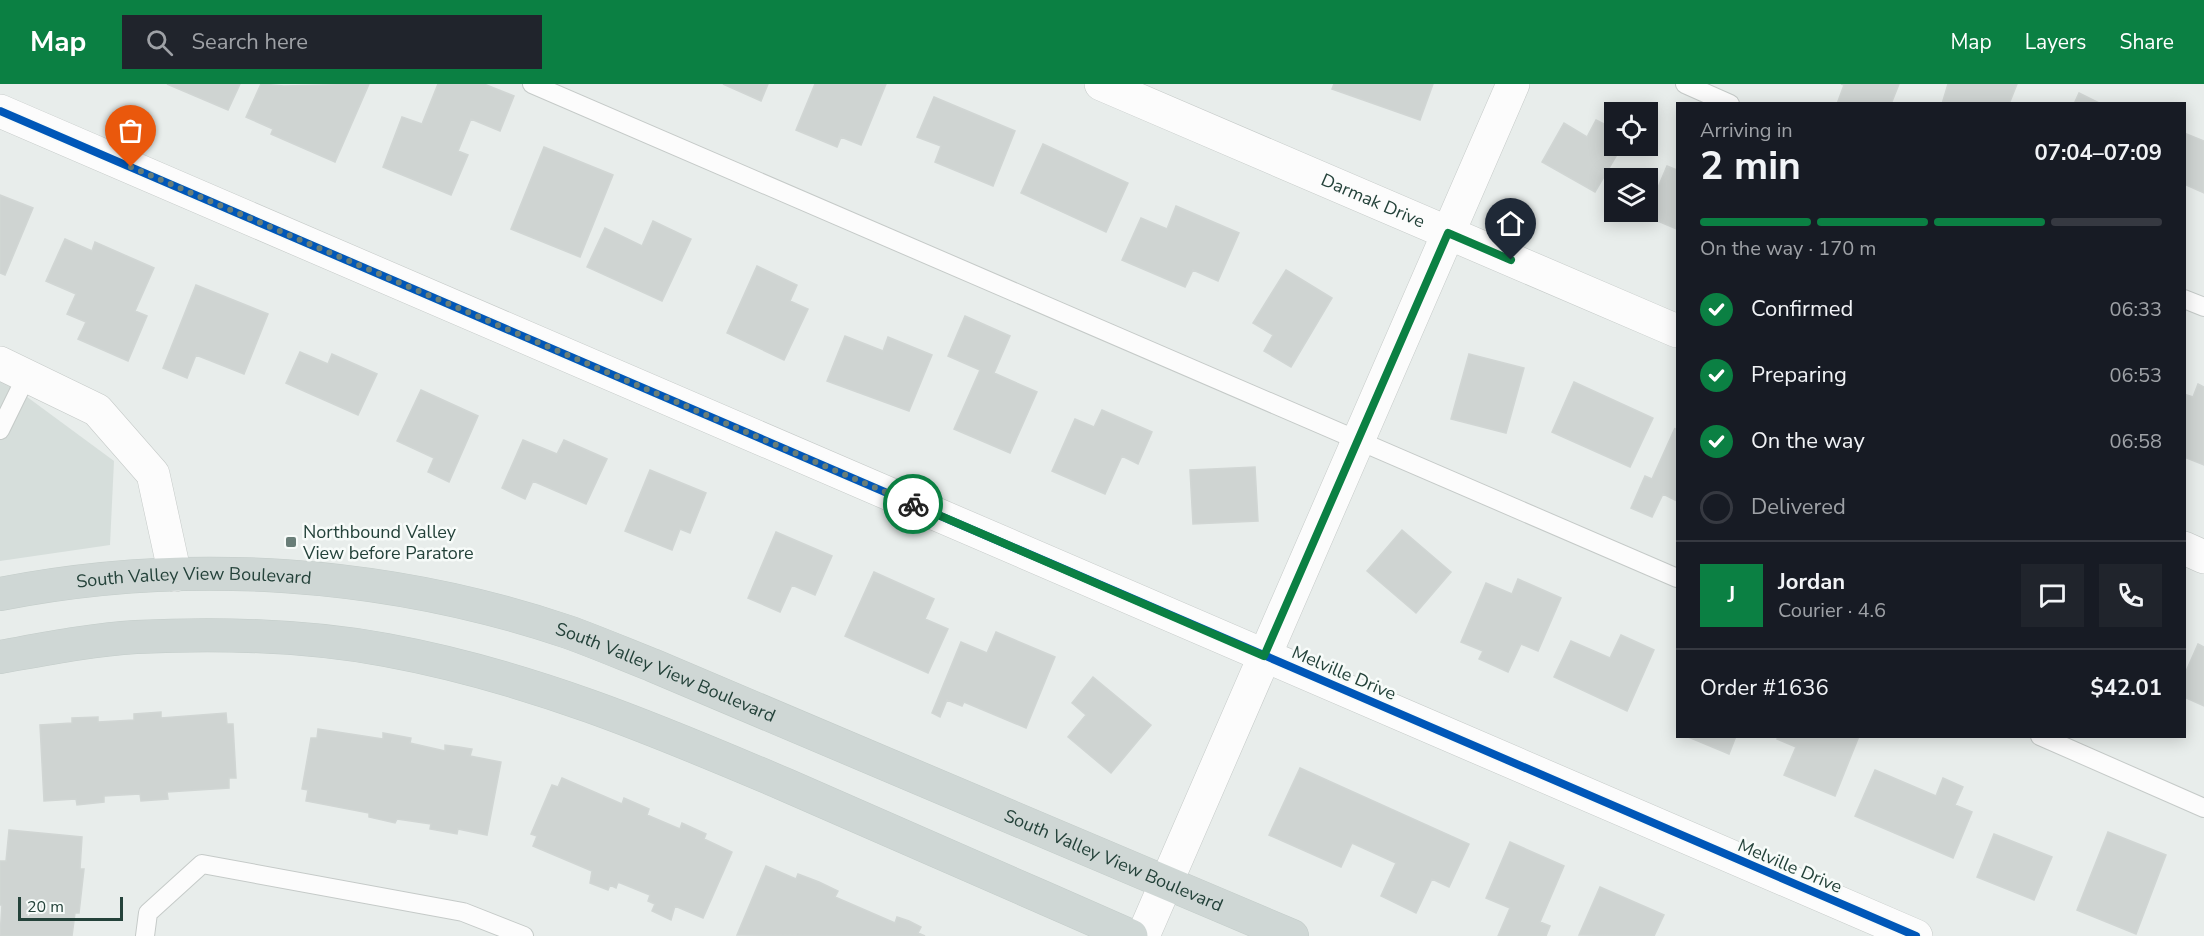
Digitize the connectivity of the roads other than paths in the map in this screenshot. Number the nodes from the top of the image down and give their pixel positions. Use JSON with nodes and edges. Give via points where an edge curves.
{"nodes":[{"id":1,"x":531,"y":84,"type":"edge"},
{"id":2,"x":1101,"y":84,"type":"edge"},
{"id":3,"x":1513,"y":84,"type":"edge"},
{"id":4,"x":1684,"y":84,"type":"edge"},
{"id":5,"x":1725,"y":102,"type":"edge"},
{"id":6,"x":0,"y":111,"type":"edge"},
{"id":7,"x":1448,"y":233,"type":"junction"},
{"id":8,"x":2186,"y":300,"type":"edge"},
{"id":9,"x":2204,"y":308,"type":"edge"},
{"id":10,"x":1676,"y":331,"type":"edge"},
{"id":11,"x":13,"y":369,"type":"edge"},
{"id":12,"x":0,"y":430,"type":"edge"},
{"id":13,"x":1359,"y":439,"type":"junction"},
{"id":14,"x":2186,"y":549,"type":"edge"},
{"id":15,"x":2204,"y":557,"type":"edge"},
{"id":16,"x":175,"y":575,"type":"junction"},
{"id":17,"x":1676,"y":578,"type":"edge"},
{"id":18,"x":0,"y":594,"type":"edge"},
{"id":19,"x":1264,"y":656,"type":"junction"},
{"id":20,"x":0,"y":657,"type":"edge"},
{"id":21,"x":2045,"y":738,"type":"edge"},
{"id":22,"x":2204,"y":808,"type":"edge"},
{"id":23,"x":1166,"y":882,"type":"junction"},
{"id":24,"x":145,"y":936,"type":"edge"},
{"id":25,"x":524,"y":936,"type":"edge"},
{"id":26,"x":1131,"y":936,"type":"edge"},
{"id":27,"x":1143,"y":936,"type":"edge"},
{"id":28,"x":1292,"y":936,"type":"edge"},
{"id":29,"x":1916,"y":936,"type":"edge"}],
"edges":[{"from":1,"to":13,"type":"lane"},
{"from":2,"to":7,"type":"street","name":"Darmak Drive"},
{"from":3,"to":7,"type":"street"},
{"from":4,"to":5,"type":"lane"},
{"from":6,"to":19,"type":"street","name":"Melville Drive"},
{"from":7,"to":10,"type":"street","name":"Darmak Drive"},
{"from":7,"to":13,"type":"street"},
{"from":8,"to":9,"type":"lane"},
{"from":11,"to":12,"type":"lane"},
{"from":11,"to":16,"type":"street","via":[[97,410],[153,474]]},
{"from":13,"to":17,"type":"lane"},
{"from":13,"to":19,"type":"street"},
{"from":14,"to":15,"type":"street"},
{"from":16,"to":18,"type":"main road","name":"South Valley View Boulevard","via":[[100,578]]},
{"from":16,"to":23,"type":"main road","name":"South Valley View Boulevard","via":[[283,575],[368,585],[500,612],[567,632]]},
{"from":19,"to":23,"type":"street"},
{"from":19,"to":29,"type":"street","name":"Melville Drive"},
{"from":20,"to":26,"type":"main road","via":[[123,639],[197,636],[330,643],[449,663],[549,690],[624,717]]},
{"from":21,"to":22,"type":"lane"},
{"from":23,"to":27,"type":"street"},
{"from":23,"to":28,"type":"main road","name":"South Valley View Boulevard"},
{"from":24,"to":25,"type":"lane","via":[[148,913],[202,864],[463,912]]}]}
